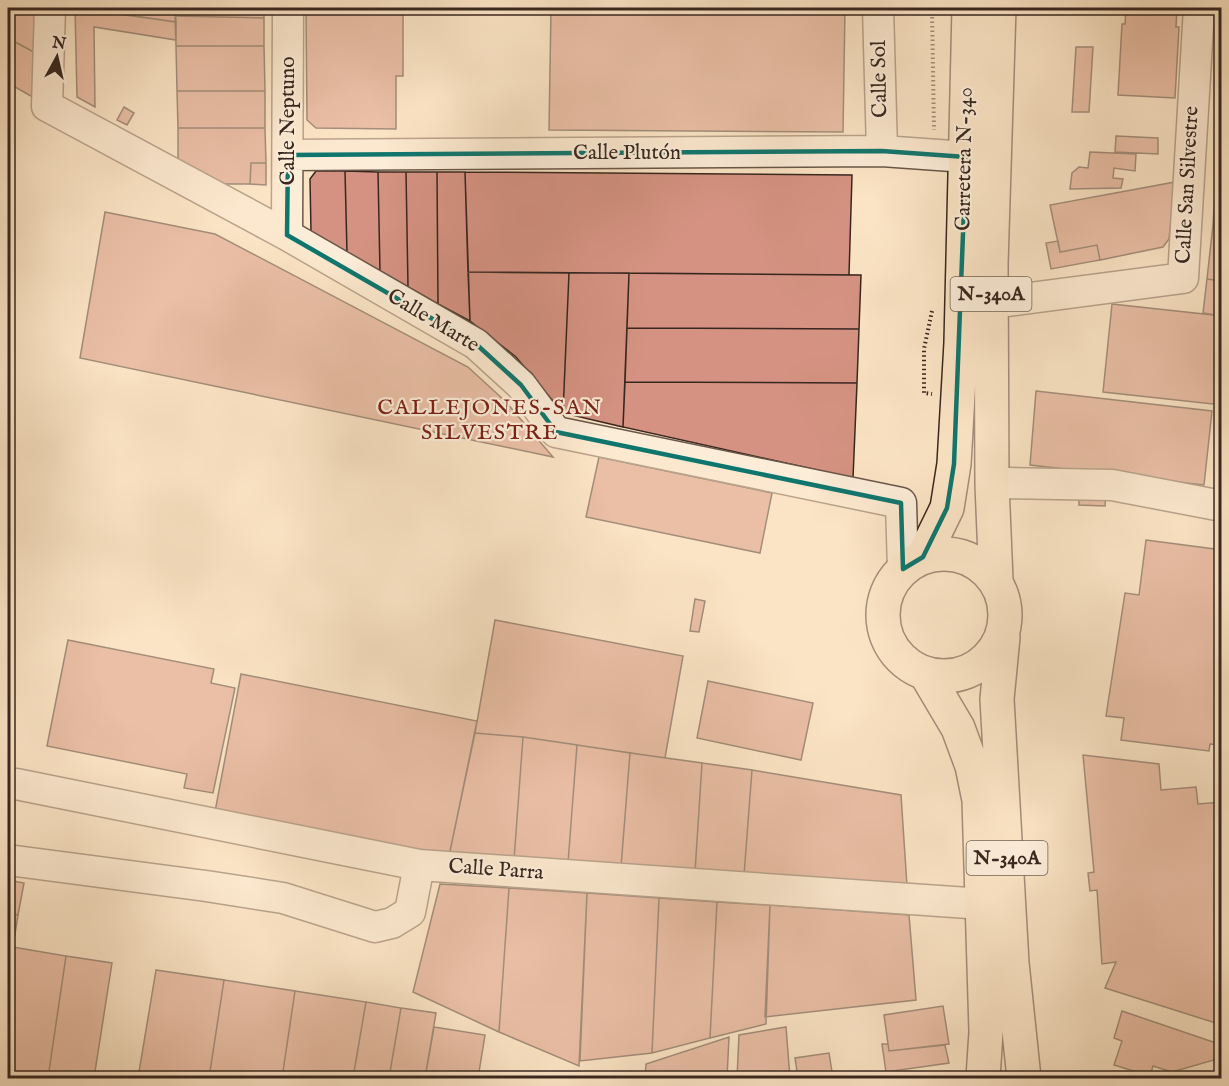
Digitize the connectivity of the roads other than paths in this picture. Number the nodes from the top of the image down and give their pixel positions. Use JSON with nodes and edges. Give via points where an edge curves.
{"nodes":[{"id":1,"x":50,"y":8,"type":"edge"},
{"id":2,"x":288,"y":8,"type":"edge"},
{"id":3,"x":878,"y":8,"type":"edge"},
{"id":4,"x":969,"y":8,"type":"edge"},
{"id":5,"x":999,"y":8,"type":"edge"},
{"id":6,"x":1198,"y":8,"type":"edge"},
{"id":7,"x":882,"y":151,"type":"junction"},
{"id":8,"x":288,"y":155,"type":"junction"},
{"id":9,"x":950,"y":156,"type":"junction"},
{"id":10,"x":287,"y":235,"type":"junction"},
{"id":11,"x":962,"y":307,"type":"junction"},
{"id":12,"x":992,"y":484,"type":"junction"},
{"id":13,"x":1221,"y":506,"type":"edge"},
{"id":14,"x":913,"y":563,"type":"junction"},
{"id":15,"x":996,"y":580,"type":"junction"},
{"id":16,"x":1003,"y":637,"type":"junction"},
{"id":17,"x":926,"y":674,"type":"junction"},
{"id":18,"x":16,"y":784,"type":"dead end"},
{"id":19,"x":8,"y":860,"type":"edge"},
{"id":20,"x":419,"y":865,"type":"junction"},
{"id":21,"x":983,"y":904,"type":"junction"},
{"id":22,"x":983,"y":1078,"type":"edge"},
{"id":23,"x":1024,"y":1078,"type":"edge"}],
"edges":[{"from":1,"to":10,"type":"street","name":"Calle Marte","via":[[47,106]]},
{"from":2,"to":8,"type":"street","name":"Calle Neptuno"},
{"from":3,"to":7,"type":"street","name":"Calle Sol"},
{"from":4,"to":9,"type":"highway","name":"Carretera N-340","number":"N-340A"},
{"from":5,"to":11,"type":"highway","number":"N-340A"},
{"from":6,"to":11,"type":"street","name":"Calle San Silvestre","via":[[1183,278]]},
{"from":7,"to":8,"type":"street","name":"Calle Plutón"},
{"from":7,"to":9,"type":"street","name":"Calle Plutón"},
{"from":8,"to":10,"type":"street","name":"Calle Neptuno"},
{"from":9,"to":11,"type":"highway","name":"Carretera N-340","number":"N-340A"},
{"from":10,"to":14,"type":"street","name":"Calle Marte","via":[[476,344],[521,385],[556,432],[902,503]]},
{"from":11,"to":12,"type":"highway","number":"N-340A"},
{"from":11,"to":14,"type":"highway","number":"N-340A","via":[[947,508]]},
{"from":12,"to":13,"type":"street","via":[[1112,485]]},
{"from":12,"to":15,"type":"highway","number":"N-340A"},
{"from":14,"to":15,"type":"highway","via":[[934,554],[956,554],[977,562]]},
{"from":14,"to":17,"type":"highway","number":"N-340A","via":[[890,585],[882,618],[888,642],[905,663]]},
{"from":15,"to":16,"type":"highway","number":"N-340A","via":[[1004,596]]},
{"from":16,"to":17,"type":"highway","via":[[982,664],[969,672],[948,677]]},
{"from":16,"to":23,"type":"highway","number":"N-340A","via":[[998,699],[1012,963]]},
{"from":17,"to":21,"type":"highway","number":"N-340A","via":[[958,728],[972,766],[979,800]]},
{"from":18,"to":20,"type":"street","name":"Calle Parra"},
{"from":19,"to":20,"type":"street","via":[[283,898],[375,927],[392,923],[410,912]]},
{"from":20,"to":21,"type":"street","name":"Calle Parra"},
{"from":21,"to":22,"type":"highway","number":"N-340A"}]}
